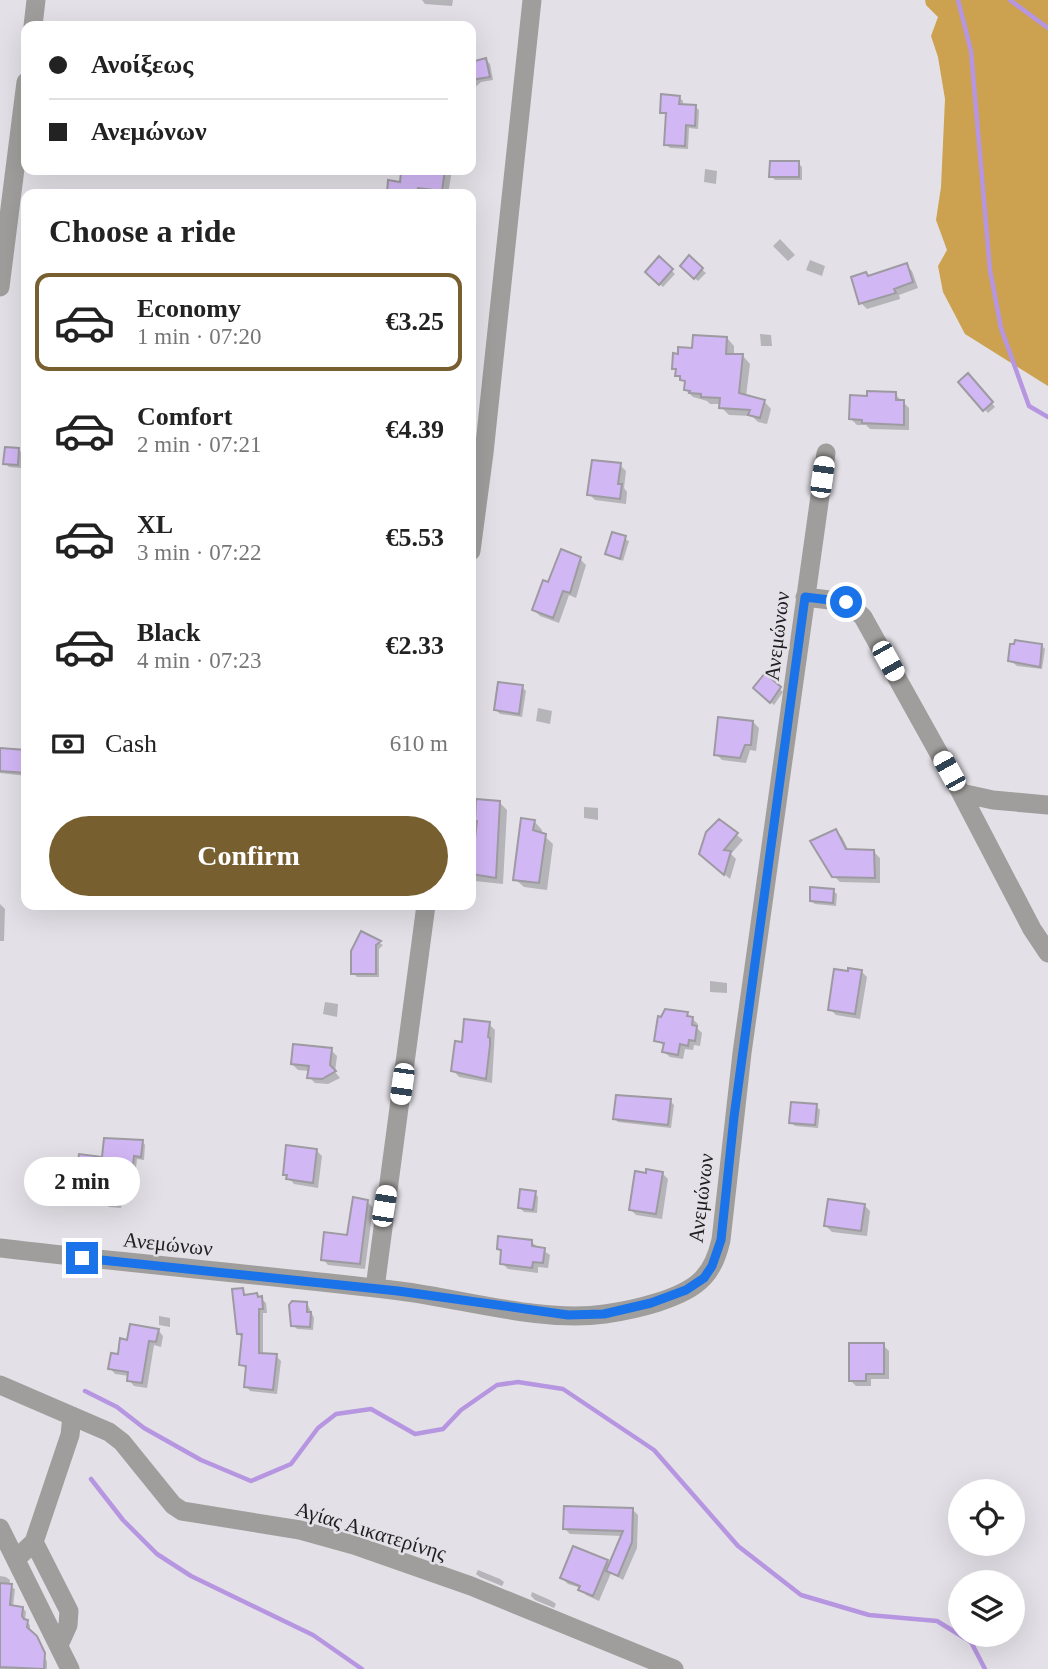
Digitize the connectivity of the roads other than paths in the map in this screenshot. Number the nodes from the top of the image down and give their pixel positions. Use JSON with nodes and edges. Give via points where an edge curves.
{"nodes":[{"id":1,"x":36,"y":0,"type":"edge"},
{"id":2,"x":532,"y":0,"type":"edge"},
{"id":3,"x":34,"y":21,"type":"edge"},
{"id":4,"x":21,"y":121,"type":"edge"},
{"id":5,"x":0,"y":287,"type":"edge"},
{"id":6,"x":826,"y":453,"type":"dead end"},
{"id":7,"x":476,"y":511,"type":"edge"},
{"id":8,"x":805,"y":597,"type":"junction"},
{"id":9,"x":961,"y":793,"type":"junction"},
{"id":10,"x":1048,"y":805,"type":"edge"},
{"id":11,"x":425,"y":910,"type":"edge"},
{"id":12,"x":1048,"y":953,"type":"edge"},
{"id":13,"x":0,"y":1248,"type":"edge"},
{"id":14,"x":374,"y":1289,"type":"junction"},
{"id":15,"x":0,"y":1385,"type":"edge"},
{"id":16,"x":72,"y":1416,"type":"junction"},
{"id":17,"x":0,"y":1528,"type":"edge"},
{"id":18,"x":34,"y":1542,"type":"junction"},
{"id":19,"x":16,"y":1559,"type":"junction"},
{"id":20,"x":59,"y":1645,"type":"junction"},
{"id":21,"x":70,"y":1669,"type":"edge"},
{"id":22,"x":674,"y":1669,"type":"edge"}],
"edges":[{"from":1,"to":3,"type":"street"},
{"from":2,"to":7,"type":"street"},
{"from":4,"to":5,"type":"street"},
{"from":6,"to":8,"type":"street","name":"Ανεμώνων"},
{"from":8,"to":9,"type":"street","via":[[846,602],[859,611]]},
{"from":8,"to":14,"type":"street","name":"Ανεμώνων","via":[[721,1240],[708,1272],[694,1286],[666,1298],[604,1314],[534,1312]]},
{"from":9,"to":10,"type":"street"},
{"from":9,"to":12,"type":"street"},
{"from":11,"to":14,"type":"street"},
{"from":13,"to":14,"type":"street","name":"Ανεμώνων"},
{"from":15,"to":16,"type":"street","name":"Αγίας Αικατερίνης"},
{"from":16,"to":18,"type":"street","via":[[70,1435]]},
{"from":16,"to":22,"type":"street","name":"Αγίας Αικατερίνης","via":[[122,1442],[182,1511],[300,1530],[354,1545],[471,1586]]},
{"from":17,"to":19,"type":"street"},
{"from":18,"to":19,"type":"street"},
{"from":18,"to":20,"type":"street","via":[[69,1611]]},
{"from":19,"to":20,"type":"street"},
{"from":20,"to":21,"type":"street"}]}
